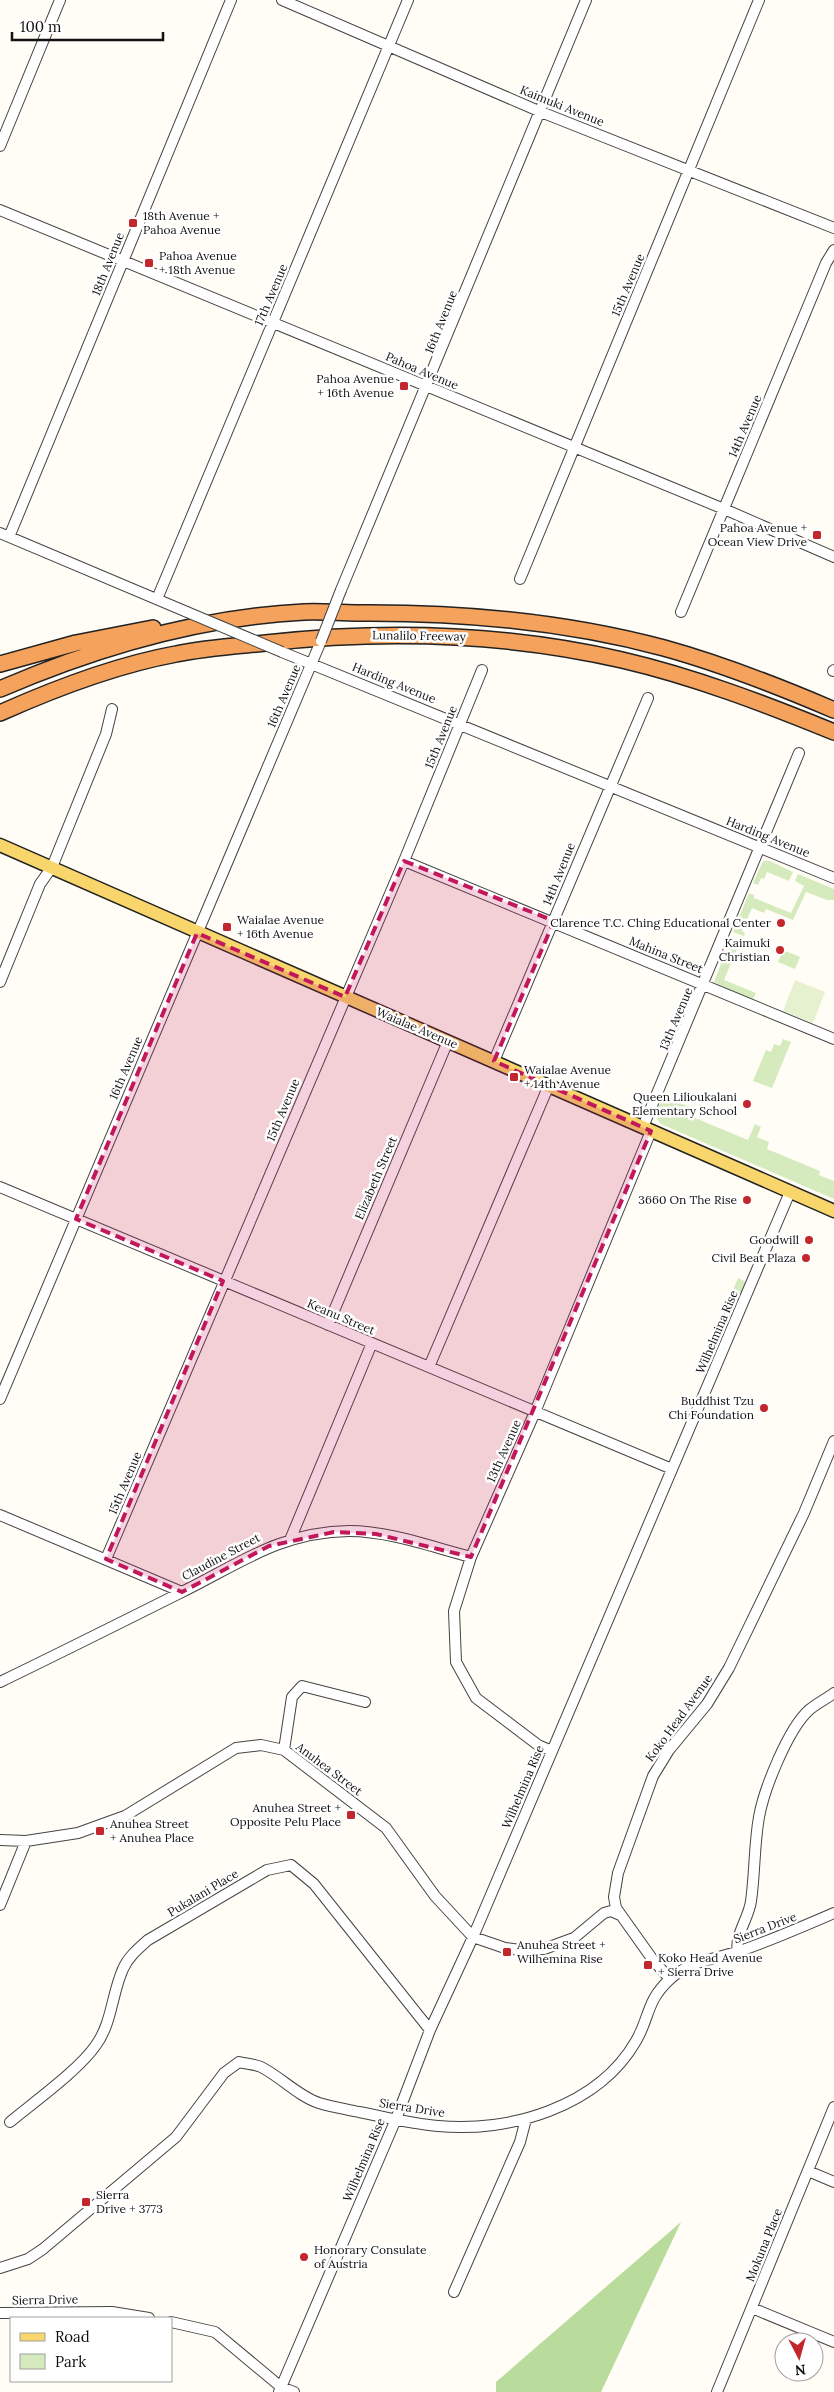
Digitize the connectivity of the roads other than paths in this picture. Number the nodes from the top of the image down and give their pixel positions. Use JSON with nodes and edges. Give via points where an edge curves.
{"nodes":[{"id":1,"x":60,"y":0,"type":"edge"},
{"id":2,"x":231,"y":0,"type":"edge"},
{"id":3,"x":282,"y":0,"type":"edge"},
{"id":4,"x":408,"y":0,"type":"edge"},
{"id":5,"x":586,"y":0,"type":"edge"},
{"id":6,"x":759,"y":0,"type":"edge"},
{"id":7,"x":388,"y":45,"type":"junction"},
{"id":8,"x":541,"y":112,"type":"junction"},
{"id":9,"x":0,"y":146,"type":"edge"},
{"id":10,"x":689,"y":171,"type":"junction"},
{"id":11,"x":0,"y":210,"type":"edge"},
{"id":12,"x":834,"y":228,"type":"edge"},
{"id":13,"x":834,"y":250,"type":"edge"},
{"id":14,"x":123,"y":260,"type":"junction"},
{"id":15,"x":273,"y":322,"type":"junction"},
{"id":16,"x":427,"y":387,"type":"junction"},
{"id":17,"x":574,"y":447,"type":"junction"},
{"id":18,"x":724,"y":508,"type":"junction"},
{"id":19,"x":5,"y":535,"type":"edge"},
{"id":20,"x":834,"y":557,"type":"edge"},
{"id":21,"x":520,"y":580,"type":"dead end"},
{"id":22,"x":157,"y":599,"type":"junction"},
{"id":23,"x":304,"y":612,"type":"junction"},
{"id":24,"x":680,"y":612,"type":"dead end"},
{"id":25,"x":312,"y":662,"type":"junction"},
{"id":26,"x":0,"y":664,"type":"edge"},
{"id":27,"x":482,"y":670,"type":"dead end"},
{"id":28,"x":0,"y":689,"type":"edge"},
{"id":29,"x":648,"y":698,"type":"dead end"},
{"id":30,"x":112,"y":709,"type":"dead end"},
{"id":31,"x":834,"y":710,"type":"edge"},
{"id":32,"x":0,"y":712,"type":"edge"},
{"id":33,"x":460,"y":724,"type":"junction"},
{"id":34,"x":834,"y":732,"type":"edge"},
{"id":35,"x":799,"y":753,"type":"dead end"},
{"id":36,"x":609,"y":785,"type":"junction"},
{"id":37,"x":0,"y":845,"type":"edge"},
{"id":38,"x":759,"y":847,"type":"junction"},
{"id":39,"x":404,"y":861,"type":"junction"},
{"id":40,"x":52,"y":867,"type":"junction"},
{"id":41,"x":834,"y":878,"type":"edge"},
{"id":42,"x":554,"y":921,"type":"junction"},
{"id":43,"x":197,"y":933,"type":"junction"},
{"id":44,"x":0,"y":982,"type":"edge"},
{"id":45,"x":704,"y":984,"type":"junction"},
{"id":46,"x":345,"y":997,"type":"junction"},
{"id":47,"x":834,"y":1039,"type":"edge"},
{"id":48,"x":448,"y":1041,"type":"junction"},
{"id":49,"x":494,"y":1061,"type":"junction"},
{"id":50,"x":549,"y":1085,"type":"junction"},
{"id":51,"x":647,"y":1129,"type":"junction"},
{"id":52,"x":0,"y":1187,"type":"edge"},
{"id":53,"x":790,"y":1192,"type":"junction"},
{"id":54,"x":834,"y":1211,"type":"edge"},
{"id":55,"x":76,"y":1219,"type":"junction"},
{"id":56,"x":223,"y":1280,"type":"junction"},
{"id":57,"x":328,"y":1325,"type":"junction"},
{"id":58,"x":372,"y":1343,"type":"junction"},
{"id":59,"x":429,"y":1367,"type":"junction"},
{"id":60,"x":0,"y":1398,"type":"edge"},
{"id":61,"x":535,"y":1412,"type":"junction"},
{"id":62,"x":834,"y":1441,"type":"edge"},
{"id":63,"x":672,"y":1469,"type":"junction"},
{"id":64,"x":0,"y":1514,"type":"edge"},
{"id":65,"x":290,"y":1540,"type":"junction"},
{"id":66,"x":471,"y":1556,"type":"junction"},
{"id":67,"x":106,"y":1559,"type":"junction"},
{"id":68,"x":182,"y":1592,"type":"junction"},
{"id":69,"x":0,"y":1682,"type":"edge"},
{"id":70,"x":834,"y":1693,"type":"edge"},
{"id":71,"x":365,"y":1702,"type":"dead end"},
{"id":72,"x":284,"y":1750,"type":"junction"},
{"id":73,"x":552,"y":1751,"type":"junction"},
{"id":74,"x":0,"y":1840,"type":"edge"},
{"id":75,"x":26,"y":1841,"type":"junction"},
{"id":76,"x":618,"y":1873,"type":"junction"},
{"id":77,"x":0,"y":1905,"type":"edge"},
{"id":78,"x":834,"y":1913,"type":"edge"},
{"id":79,"x":620,"y":1915,"type":"junction"},
{"id":80,"x":597,"y":1920,"type":"junction"},
{"id":81,"x":473,"y":1937,"type":"junction"},
{"id":82,"x":738,"y":1952,"type":"junction"},
{"id":83,"x":670,"y":1978,"type":"junction"},
{"id":84,"x":430,"y":2030,"type":"junction"},
{"id":85,"x":834,"y":2108,"type":"edge"},
{"id":86,"x":396,"y":2119,"type":"junction"},
{"id":87,"x":526,"y":2119,"type":"junction"},
{"id":88,"x":10,"y":2122,"type":"dead end"},
{"id":89,"x":808,"y":2171,"type":"junction"},
{"id":90,"x":834,"y":2182,"type":"edge"},
{"id":91,"x":0,"y":2268,"type":"edge"},
{"id":92,"x":454,"y":2292,"type":"dead end"},
{"id":93,"x":752,"y":2308,"type":"junction"},
{"id":94,"x":0,"y":2313,"type":"edge"},
{"id":95,"x":143,"y":2317,"type":"edge"},
{"id":96,"x":172,"y":2322,"type":"edge"},
{"id":97,"x":834,"y":2342,"type":"edge"},
{"id":98,"x":280,"y":2389,"type":"edge"},
{"id":99,"x":294,"y":2392,"type":"edge"},
{"id":100,"x":717,"y":2392,"type":"edge"}],
"edges":[{"from":1,"to":9,"type":"street"},
{"from":2,"to":14,"type":"street","name":"18th Avenue"},
{"from":3,"to":7,"type":"street","name":"Kaimuki Avenue"},
{"from":4,"to":7,"type":"street","name":"17th Avenue"},
{"from":5,"to":8,"type":"street","name":"16th Avenue"},
{"from":6,"to":10,"type":"street","name":"15th Avenue"},
{"from":7,"to":8,"type":"street","name":"Kaimuki Avenue"},
{"from":7,"to":15,"type":"street","name":"17th Avenue"},
{"from":8,"to":10,"type":"street","name":"Kaimuki Avenue"},
{"from":8,"to":16,"type":"street","name":"16th Avenue"},
{"from":10,"to":12,"type":"street","name":"Kaimuki Avenue"},
{"from":10,"to":17,"type":"street","name":"15th Avenue"},
{"from":11,"to":14,"type":"street","name":"Pahoa Avenue"},
{"from":13,"to":18,"type":"street","name":"14th Avenue"},
{"from":14,"to":15,"type":"street","name":"Pahoa Avenue"},
{"from":14,"to":19,"type":"street","name":"18th Avenue"},
{"from":15,"to":16,"type":"street","name":"Pahoa Avenue"},
{"from":15,"to":22,"type":"street","name":"17th Avenue"},
{"from":16,"to":17,"type":"street","name":"Pahoa Avenue"},
{"from":16,"to":25,"type":"street","name":"16th Avenue","bridge":true},
{"from":17,"to":18,"type":"street","name":"Pahoa Avenue"},
{"from":17,"to":21,"type":"street","name":"15th Avenue"},
{"from":18,"to":20,"type":"street","name":"Pahoa Avenue"},
{"from":18,"to":24,"type":"street","name":"14th Avenue"},
{"from":19,"to":22,"type":"street","name":"Harding Avenue"},
{"from":22,"to":25,"type":"street","name":"Harding Avenue","bridge":true},
{"from":23,"to":26,"type":"highway","via":[[245,615],[132,631]]},
{"from":23,"to":28,"type":"highway","name":"Lunalilo Freeway","via":[[226,622],[139,640],[69,662]]},
{"from":23,"to":31,"type":"highway","name":"Lunalilo Freeway","via":[[466,615],[576,628],[664,648],[741,672]]},
{"from":25,"to":33,"type":"street","name":"Harding Avenue"},
{"from":25,"to":43,"type":"street","name":"16th Avenue"},
{"from":27,"to":33,"type":"street","name":"15th Avenue"},
{"from":29,"to":36,"type":"street","name":"14th Avenue"},
{"from":30,"to":40,"type":"street","via":[[106,734]]},
{"from":32,"to":34,"type":"highway","name":"Lunalilo Freeway","via":[[92,677],[175,654],[307,638],[437,635],[537,644],[622,660],[719,687]]},
{"from":33,"to":36,"type":"street","name":"Harding Avenue"},
{"from":33,"to":39,"type":"street","name":"15th Avenue"},
{"from":35,"to":38,"type":"street","name":"13th Avenue"},
{"from":36,"to":38,"type":"street","name":"Harding Avenue"},
{"from":36,"to":42,"type":"street","name":"14th Avenue"},
{"from":37,"to":40,"type":"main road","name":"Waialae Avenue"},
{"from":38,"to":41,"type":"street","name":"Harding Avenue"},
{"from":38,"to":45,"type":"street","name":"13th Avenue"},
{"from":39,"to":42,"type":"street","name":"Mahina Street"},
{"from":39,"to":46,"type":"street","name":"15th Avenue"},
{"from":40,"to":43,"type":"main road","name":"Waialae Avenue"},
{"from":40,"to":44,"type":"street","via":[[40,884]]},
{"from":42,"to":45,"type":"street","name":"Mahina Street"},
{"from":42,"to":49,"type":"street","name":"14th Avenue"},
{"from":43,"to":46,"type":"main road","name":"Waialae Avenue"},
{"from":43,"to":55,"type":"street","name":"16th Avenue"},
{"from":45,"to":47,"type":"street","name":"Mahina Street"},
{"from":45,"to":51,"type":"street","name":"13th Avenue"},
{"from":46,"to":48,"type":"main road","name":"Waialae Avenue"},
{"from":46,"to":56,"type":"street","name":"15th Avenue"},
{"from":48,"to":49,"type":"main road","name":"Waialae Avenue"},
{"from":48,"to":57,"type":"street","name":"Elizabeth Street"},
{"from":49,"to":50,"type":"main road","name":"Waialae Avenue"},
{"from":50,"to":51,"type":"main road","name":"Waialae Avenue"},
{"from":50,"to":59,"type":"street"},
{"from":51,"to":53,"type":"main road","name":"Waialae Avenue"},
{"from":51,"to":61,"type":"street","name":"13th Avenue"},
{"from":52,"to":55,"type":"street","name":"Keanu Street"},
{"from":53,"to":54,"type":"main road","name":"Waialae Avenue"},
{"from":53,"to":63,"type":"street","name":"Wilhelmina Rise"},
{"from":55,"to":56,"type":"street","name":"Keanu Street"},
{"from":55,"to":60,"type":"street","name":"16th Avenue"},
{"from":56,"to":57,"type":"street","name":"Keanu Street"},
{"from":56,"to":67,"type":"street","name":"15th Avenue"},
{"from":57,"to":58,"type":"street","name":"Keanu Street"},
{"from":58,"to":59,"type":"street","name":"Keanu Street"},
{"from":58,"to":65,"type":"street"},
{"from":59,"to":61,"type":"street","name":"Keanu Street"},
{"from":61,"to":63,"type":"street","name":"Keanu Street"},
{"from":61,"to":66,"type":"street","name":"13th Avenue"},
{"from":62,"to":76,"type":"street","name":"Koko Head Avenue","via":[[804,1514],[729,1668],[707,1704],[669,1750],[653,1776]]},
{"from":63,"to":73,"type":"street","name":"Wilhelmina Rise"},
{"from":64,"to":67,"type":"street"},
{"from":65,"to":66,"type":"street","name":"Claudine Street","via":[[334,1532],[363,1532]]},
{"from":65,"to":68,"type":"street","name":"Claudine Street","via":[[269,1546]]},
{"from":66,"to":73,"type":"street","name":"13th Avenue","via":[[454,1611],[456,1662],[476,1698],[538,1745]]},
{"from":67,"to":68,"type":"street"},
{"from":68,"to":69,"type":"street","name":"Claudine Street"},
{"from":70,"to":82,"type":"street","via":[[809,1710],[798,1723],[769,1785],[759,1818],[752,1900],[737,1940]]},
{"from":71,"to":72,"type":"street","via":[[302,1686],[292,1697]]},
{"from":72,"to":75,"type":"street","name":"Anuhea Street","via":[[260,1745],[236,1748],[126,1816],[78,1833]]},
{"from":72,"to":81,"type":"street","name":"Anuhea Street","via":[[386,1828],[435,1896]]},
{"from":73,"to":81,"type":"street","name":"Wilhelmina Rise"},
{"from":74,"to":75,"type":"street","name":"Anuhea Street"},
{"from":75,"to":77,"type":"street"},
{"from":76,"to":79,"type":"street","name":"Koko Head Avenue","via":[[614,1897]]},
{"from":76,"to":80,"type":"street","name":"Anuhea Street"},
{"from":78,"to":82,"type":"street","name":"Sierra Drive"},
{"from":79,"to":80,"type":"street","name":"Anuhea Street","via":[[607,1912]]},
{"from":79,"to":83,"type":"street","name":"Koko Head Avenue"},
{"from":80,"to":81,"type":"street","name":"Anuhea Street","via":[[574,1938],[544,1949],[505,1948]]},
{"from":81,"to":84,"type":"street","name":"Wilhelmina Rise"},
{"from":82,"to":83,"type":"street","name":"Sierra Drive","via":[[699,1962]]},
{"from":83,"to":87,"type":"street","name":"Sierra Drive","via":[[651,2001],[636,2040],[618,2066],[559,2107]]},
{"from":84,"to":86,"type":"street","name":"Wilhelmina Rise"},
{"from":84,"to":88,"type":"street","name":"Pukalani Place","via":[[314,1884],[291,1864],[267,1870],[148,1940],[123,1968],[106,2026],[96,2045]]},
{"from":85,"to":89,"type":"street","name":"Mokuna Place"},
{"from":86,"to":87,"type":"street","name":"Sierra Drive","via":[[437,2126],[481,2127]]},
{"from":86,"to":91,"type":"street","name":"Sierra Drive","via":[[318,2103],[259,2066],[239,2062],[224,2073],[176,2137],[43,2249],[28,2259]]},
{"from":86,"to":98,"type":"street","name":"Wilhelmina Rise"},
{"from":87,"to":92,"type":"street","via":[[520,2142]]},
{"from":89,"to":90,"type":"street"},
{"from":89,"to":93,"type":"street","name":"Mokuna Place"},
{"from":93,"to":97,"type":"street"},
{"from":93,"to":100,"type":"street","name":"Mokuna Place"},
{"from":94,"to":95,"type":"street","name":"Sierra Drive","via":[[112,2312]]},
{"from":96,"to":98,"type":"street","via":[[215,2332]]},
{"from":98,"to":99,"type":"street"}]}
